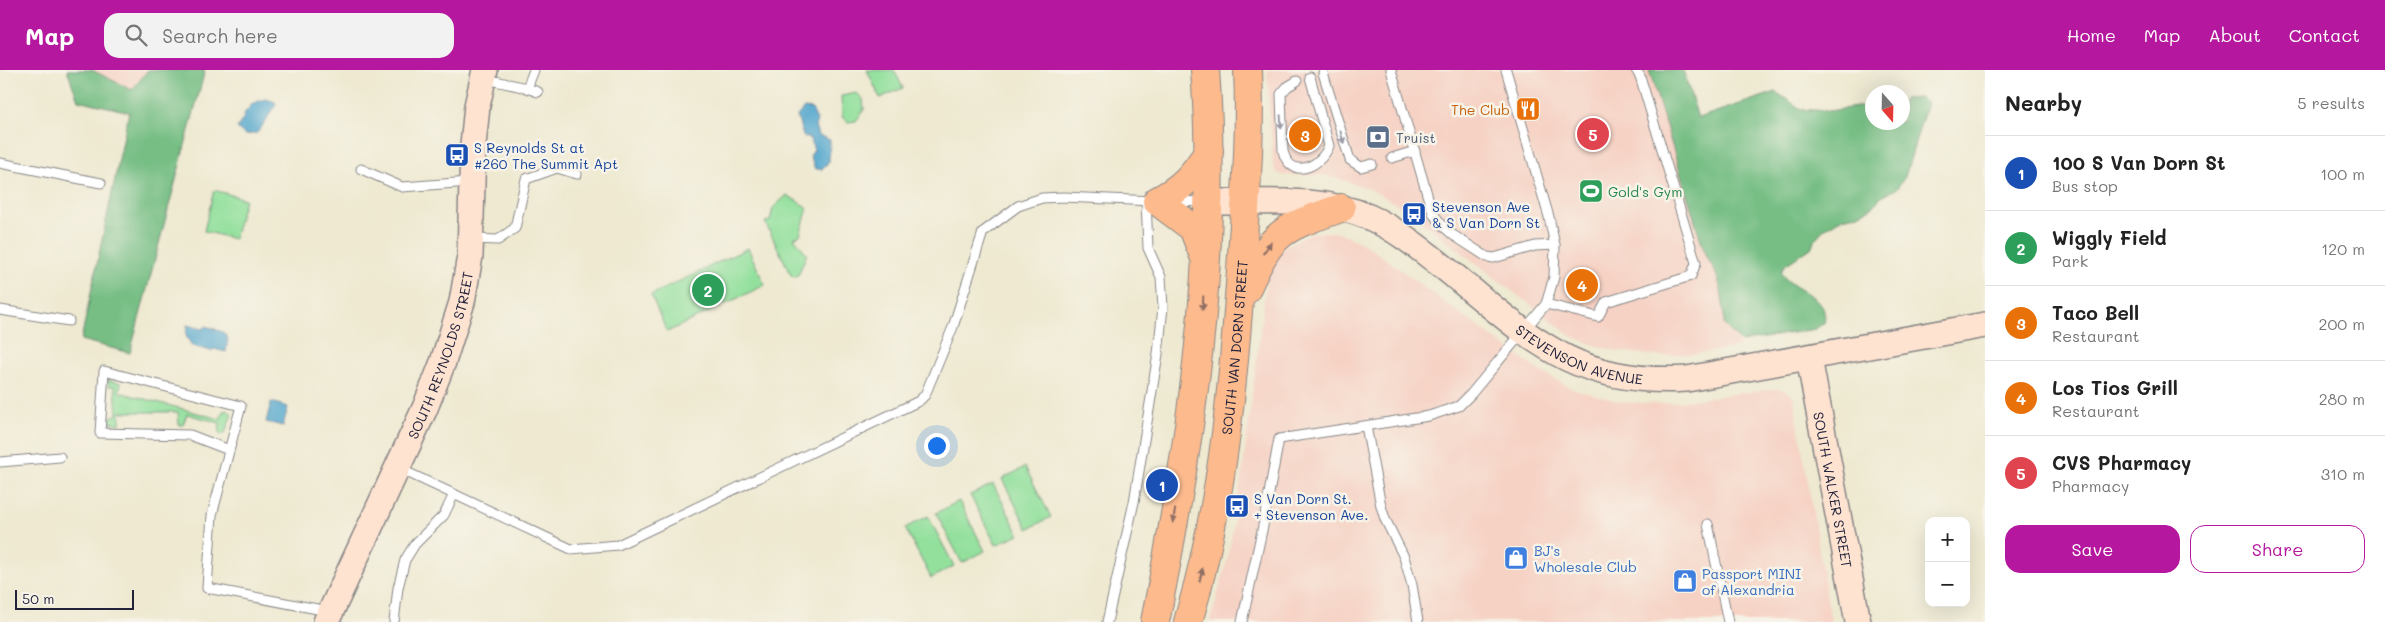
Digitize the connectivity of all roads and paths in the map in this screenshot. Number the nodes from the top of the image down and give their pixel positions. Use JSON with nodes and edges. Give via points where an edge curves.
{"nodes":[{"id":1,"x":534,"y":70,"type":"edge"},
{"id":2,"x":1205,"y":70,"type":"edge"},
{"id":3,"x":1248,"y":70,"type":"edge"},
{"id":4,"x":1391,"y":70,"type":"edge"},
{"id":5,"x":1506,"y":70,"type":"edge"},
{"id":6,"x":1636,"y":70,"type":"edge"},
{"id":7,"x":1324,"y":73,"type":"dead end"},
{"id":8,"x":484,"y":74,"type":"edge"},
{"id":9,"x":1310,"y":77,"type":"dead end"},
{"id":10,"x":1297,"y":81,"type":"dead end"},
{"id":11,"x":527,"y":88,"type":"junction"},
{"id":12,"x":538,"y":92,"type":"dead end"},
{"id":13,"x":1208,"y":151,"type":"junction"},
{"id":14,"x":1415,"y":151,"type":"junction"},
{"id":15,"x":1392,"y":158,"type":"dead end"},
{"id":16,"x":0,"y":163,"type":"edge"},
{"id":17,"x":1372,"y":164,"type":"dead end"},
{"id":18,"x":361,"y":169,"type":"dead end"},
{"id":19,"x":576,"y":174,"type":"dead end"},
{"id":20,"x":101,"y":182,"type":"dead end"},
{"id":21,"x":472,"y":182,"type":"junction"},
{"id":22,"x":1151,"y":200,"type":"junction"},
{"id":23,"x":1207,"y":202,"type":"junction"},
{"id":24,"x":1246,"y":203,"type":"junction"},
{"id":25,"x":1340,"y":208,"type":"junction"},
{"id":26,"x":471,"y":239,"type":"junction"},
{"id":27,"x":1555,"y":245,"type":"junction"},
{"id":28,"x":1205,"y":260,"type":"junction"},
{"id":29,"x":1546,"y":304,"type":"junction"},
{"id":30,"x":1238,"y":308,"type":"junction"},
{"id":31,"x":0,"y":310,"type":"edge"},
{"id":32,"x":69,"y":320,"type":"dead end"},
{"id":33,"x":1985,"y":325,"type":"edge"},
{"id":34,"x":1523,"y":331,"type":"junction"},
{"id":35,"x":1809,"y":358,"type":"junction"},
{"id":36,"x":1366,"y":426,"type":"junction"},
{"id":37,"x":229,"y":450,"type":"junction"},
{"id":38,"x":60,"y":457,"type":"dead end"},
{"id":39,"x":0,"y":462,"type":"edge"},
{"id":40,"x":397,"y":468,"type":"junction"},
{"id":41,"x":454,"y":494,"type":"junction"},
{"id":42,"x":1708,"y":524,"type":"dead end"},
{"id":43,"x":328,"y":617,"type":"edge"},
{"id":44,"x":394,"y":622,"type":"edge"},
{"id":45,"x":1107,"y":622,"type":"edge"},
{"id":46,"x":1155,"y":622,"type":"edge"},
{"id":47,"x":1188,"y":622,"type":"edge"},
{"id":48,"x":1242,"y":622,"type":"edge"},
{"id":49,"x":1418,"y":622,"type":"edge"},
{"id":50,"x":1728,"y":622,"type":"edge"},
{"id":51,"x":1858,"y":622,"type":"edge"}],
"edges":[{"from":1,"to":11,"type":"lane"},
{"from":2,"to":13,"type":"main road"},
{"from":3,"to":24,"type":"main road","name":"SOUTH VAN DORN STREET","via":[[1250,134]]},
{"from":4,"to":14,"type":"lane"},
{"from":5,"to":27,"type":"lane","via":[[1550,217]]},
{"from":6,"to":29,"type":"lane","via":[[1696,263],[1691,276],[1606,302],[1598,317]]},
{"from":7,"to":17,"type":"lane","one_way":true,"via":[[1350,160],[1361,167]]},
{"from":8,"to":11,"type":"lane"},
{"from":8,"to":21,"type":"street","name":"SOUTH REYNOLDS STREET","via":[[477,106]]},
{"from":10,"to":9,"type":"lane","one_way":true,"via":[[1281,94],[1283,151],[1291,165],[1306,168],[1319,163],[1329,146]]},
{"from":11,"to":12,"type":"lane"},
{"from":13,"to":22,"type":"main road","via":[[1181,187]]},
{"from":13,"to":23,"type":"main road"},
{"from":14,"to":15,"type":"lane"},
{"from":14,"to":27,"type":"lane","via":[[1434,215],[1453,235],[1487,257],[1494,258],[1535,246]]},
{"from":16,"to":20,"type":"lane"},
{"from":18,"to":21,"type":"lane","via":[[402,187]]},
{"from":19,"to":26,"type":"lane","via":[[557,168],[526,179],[515,228],[498,240]]},
{"from":21,"to":26,"type":"street","name":"SOUTH REYNOLDS STREET"},
{"from":22,"to":23,"type":"lane"},
{"from":22,"to":28,"type":"main road","via":[[1193,228]]},
{"from":22,"to":41,"type":"lane","via":[[1062,197],[1042,198],[1018,206],[983,232],[953,327],[925,395],[919,401],[618,545],[571,549]]},
{"from":22,"to":45,"type":"lane","via":[[1148,248],[1161,277],[1163,307],[1134,502]]},
{"from":23,"to":24,"type":"street","name":"STEVENSON AVENUE"},
{"from":23,"to":28,"type":"main road"},
{"from":24,"to":25,"type":"street","name":"STEVENSON AVENUE"},
{"from":24,"to":30,"type":"main road","name":"SOUTH VAN DORN STREET"},
{"from":30,"to":25,"type":"main road","one_way":true,"via":[[1260,259],[1274,239],[1300,222]]},
{"from":25,"to":34,"type":"street","name":"STEVENSON AVENUE","via":[[1380,222],[1414,243]]},
{"from":26,"to":40,"type":"street","name":"SOUTH REYNOLDS STREET","via":[[462,302],[443,362]]},
{"from":27,"to":29,"type":"lane","via":[[1554,276]]},
{"from":28,"to":46,"type":"main road","one_way":true,"via":[[1196,373]]},
{"from":29,"to":34,"type":"lane"},
{"from":47,"to":30,"type":"main road","name":"SOUTH VAN DORN STREET","one_way":true,"via":[[1209,540],[1229,413]]},
{"from":31,"to":32,"type":"lane"},
{"from":33,"to":35,"type":"street","name":"STEVENSON AVENUE"},
{"from":34,"to":35,"type":"street","name":"STEVENSON AVENUE","via":[[1574,362],[1640,379],[1688,379]]},
{"from":34,"to":36,"type":"lane","via":[[1459,406],[1429,416]]},
{"from":35,"to":51,"type":"street","name":"SOUTH WALKER STREET"},
{"from":36,"to":48,"type":"lane","via":[[1279,439]]},
{"from":36,"to":49,"type":"lane","via":[[1381,506],[1404,557]]},
{"from":37,"to":37,"type":"lane","via":[[190,435],[100,433],[104,371],[241,406]]},
{"from":37,"to":43,"type":"lane","via":[[212,514],[207,588]]},
{"from":38,"to":39,"type":"lane"},
{"from":40,"to":41,"type":"lane"},
{"from":40,"to":43,"type":"street","name":"SOUTH REYNOLDS STREET"},
{"from":41,"to":44,"type":"lane","via":[[444,515],[415,544],[405,560]]},
{"from":42,"to":50,"type":"lane"}]}
